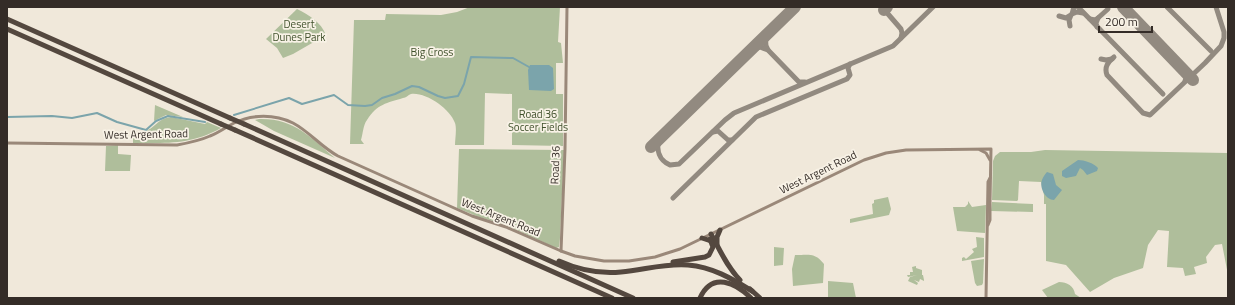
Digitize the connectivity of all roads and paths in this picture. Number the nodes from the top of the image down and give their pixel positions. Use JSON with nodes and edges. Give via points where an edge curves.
{"nodes":[{"id":1,"x":567,"y":7,"type":"edge"},
{"id":2,"x":7,"y":19,"type":"edge"},
{"id":3,"x":7,"y":29,"type":"edge"},
{"id":4,"x":7,"y":143,"type":"edge"},
{"id":5,"x":979,"y":150,"type":"junction"},
{"id":6,"x":991,"y":161,"type":"junction"},
{"id":7,"x":478,"y":229,"type":"junction"},
{"id":8,"x":720,"y":230,"type":"junction"},
{"id":9,"x":711,"y":234,"type":"junction"},
{"id":10,"x":702,"y":238,"type":"junction"},
{"id":11,"x":711,"y":242,"type":"junction"},
{"id":12,"x":717,"y":245,"type":"junction"},
{"id":13,"x":561,"y":251,"type":"junction"},
{"id":14,"x":655,"y":266,"type":"junction"},
{"id":15,"x":752,"y":291,"type":"junction"},
{"id":16,"x":612,"y":298,"type":"edge"},
{"id":17,"x":633,"y":298,"type":"edge"},
{"id":18,"x":700,"y":298,"type":"edge"},
{"id":19,"x":751,"y":298,"type":"edge"},
{"id":20,"x":760,"y":298,"type":"edge"},
{"id":21,"x":986,"y":298,"type":"edge"}],
"edges":[{"from":1,"to":13,"type":"main road","name":"Road 36"},
{"from":2,"to":7,"type":"highway","bridge":true},
{"from":3,"to":16,"type":"highway","bridge":true},
{"from":4,"to":13,"type":"main road","name":"West Argent Road","via":[[181,144],[207,137],[243,119],[261,116],[277,118],[299,126],[338,156],[472,216],[506,227]]},
{"from":5,"to":6,"type":"main road","via":[[986,153]]},
{"from":5,"to":6,"type":"main road","name":"West Argent Road","via":[[991,150]]},
{"from":5,"to":8,"type":"main road","name":"West Argent Road","via":[[913,150],[886,153],[860,162]]},
{"from":6,"to":21,"type":"main road"},
{"from":7,"to":14,"type":"highway","via":[[561,263],[585,270],[615,272]]},
{"from":7,"to":17,"type":"highway"},
{"from":8,"to":9,"type":"main road","name":"West Argent Road"},
{"from":8,"to":12,"type":"highway","via":[[716,237]]},
{"from":9,"to":10,"type":"main road","name":"West Argent Road"},
{"from":9,"to":11,"type":"highway"},
{"from":9,"to":12,"type":"highway"},
{"from":10,"to":11,"type":"highway"},
{"from":10,"to":13,"type":"main road","name":"West Argent Road","via":[[667,254],[629,261],[596,260]]},
{"from":11,"to":14,"type":"highway","via":[[713,249],[708,256]]},
{"from":12,"to":15,"type":"highway","via":[[731,271]]},
{"from":14,"to":15,"type":"highway","via":[[677,264],[701,267],[730,277]]},
{"from":15,"to":20,"type":"highway"},
{"from":18,"to":19,"type":"highway","via":[[711,285],[725,282],[738,287]]}]}
